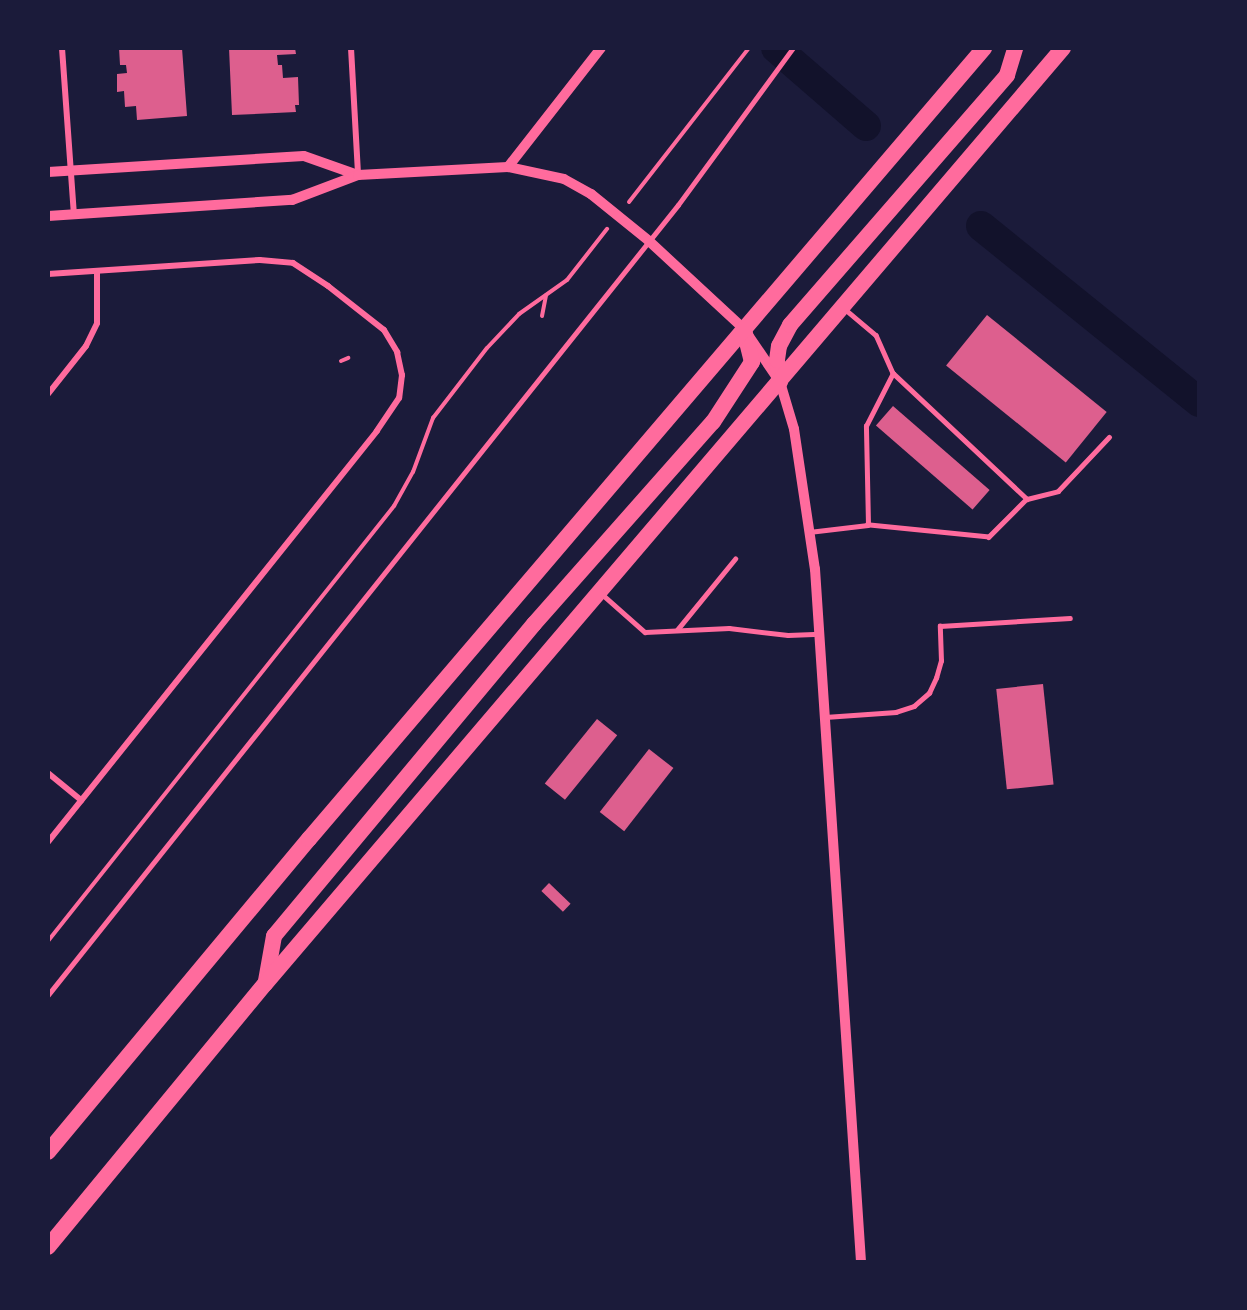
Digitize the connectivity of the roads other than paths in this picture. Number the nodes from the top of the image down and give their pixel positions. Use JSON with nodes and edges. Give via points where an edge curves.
{"nodes":[{"id":1,"x":62,"y":48,"type":"edge"},
{"id":2,"x":351,"y":48,"type":"edge"},
{"id":3,"x":601,"y":48,"type":"edge"},
{"id":4,"x":793,"y":48,"type":"edge"},
{"id":5,"x":984,"y":48,"type":"edge"},
{"id":6,"x":1015,"y":48,"type":"edge"},
{"id":7,"x":1063,"y":48,"type":"edge"},
{"id":8,"x":508,"y":167,"type":"junction"},
{"id":9,"x":71,"y":170,"type":"junction"},
{"id":10,"x":48,"y":172,"type":"edge"},
{"id":11,"x":358,"y":175,"type":"junction"},
{"id":12,"x":74,"y":214,"type":"junction"},
{"id":13,"x":48,"y":216,"type":"edge"},
{"id":14,"x":649,"y":241,"type":"junction"},
{"id":15,"x":97,"y":270,"type":"junction"},
{"id":16,"x":48,"y":274,"type":"edge"},
{"id":17,"x":843,"y":307,"type":"junction"},
{"id":18,"x":744,"y":329,"type":"junction"},
{"id":19,"x":893,"y":373,"type":"junction"},
{"id":20,"x":780,"y":382,"type":"junction"},
{"id":21,"x":48,"y":394,"type":"edge"},
{"id":22,"x":1109,"y":436,"type":"dead end"},
{"id":23,"x":1027,"y":499,"type":"junction"},
{"id":24,"x":868,"y":525,"type":"junction"},
{"id":25,"x":809,"y":532,"type":"junction"},
{"id":26,"x":735,"y":559,"type":"dead end"},
{"id":27,"x":599,"y":592,"type":"junction"},
{"id":28,"x":1070,"y":618,"type":"dead end"},
{"id":29,"x":676,"y":630,"type":"junction"},
{"id":30,"x":820,"y":634,"type":"junction"},
{"id":31,"x":825,"y":717,"type":"junction"},
{"id":32,"x":48,"y":773,"type":"edge"},
{"id":33,"x":81,"y":800,"type":"junction"},
{"id":34,"x":48,"y":842,"type":"edge"},
{"id":35,"x":266,"y":984,"type":"junction"},
{"id":36,"x":48,"y":995,"type":"edge"},
{"id":37,"x":48,"y":1152,"type":"edge"},
{"id":38,"x":48,"y":1247,"type":"edge"},
{"id":39,"x":861,"y":1262,"type":"edge"}],
"edges":[{"from":1,"to":9,"type":"street"},
{"from":2,"to":11,"type":"street"},
{"from":3,"to":8,"type":"street"},
{"from":4,"to":14,"type":"lane"},
{"from":5,"to":18,"type":"highway"},
{"from":6,"to":20,"type":"highway","via":[[1007,75],[790,325],[779,346]]},
{"from":7,"to":17,"type":"highway"},
{"from":8,"to":11,"type":"street"},
{"from":8,"to":14,"type":"street","via":[[576,184]]},
{"from":9,"to":10,"type":"street"},
{"from":9,"to":11,"type":"street","via":[[304,156]]},
{"from":9,"to":12,"type":"street"},
{"from":11,"to":12,"type":"street","via":[[292,200]]},
{"from":12,"to":13,"type":"street"},
{"from":14,"to":18,"type":"street"},
{"from":14,"to":36,"type":"lane"},
{"from":15,"to":16,"type":"street"},
{"from":15,"to":21,"type":"street","via":[[97,323],[86,345]]},
{"from":15,"to":33,"type":"street","via":[[260,260],[293,263],[374,321],[391,341],[401,364],[402,387],[382,424]]},
{"from":17,"to":19,"type":"lane","via":[[876,335]]},
{"from":17,"to":20,"type":"highway"},
{"from":18,"to":20,"type":"street"},
{"from":18,"to":35,"type":"highway","via":[[752,362],[713,422],[534,624],[274,936]]},
{"from":18,"to":37,"type":"highway","via":[[301,848]]},
{"from":19,"to":23,"type":"lane"},
{"from":19,"to":24,"type":"lane","via":[[866,426]]},
{"from":20,"to":25,"type":"street","via":[[794,429]]},
{"from":20,"to":27,"type":"highway"},
{"from":22,"to":23,"type":"lane","via":[[1058,491]]},
{"from":23,"to":24,"type":"lane","via":[[988,537]]},
{"from":24,"to":25,"type":"lane"},
{"from":25,"to":30,"type":"street"},
{"from":26,"to":29,"type":"lane"},
{"from":27,"to":29,"type":"lane","via":[[645,632]]},
{"from":27,"to":35,"type":"highway"},
{"from":28,"to":31,"type":"lane","via":[[940,626],[941,661],[936,678],[929,693],[914,706],[897,712]]},
{"from":29,"to":30,"type":"lane","via":[[729,628],[788,635]]},
{"from":30,"to":31,"type":"street"},
{"from":31,"to":39,"type":"street"},
{"from":32,"to":33,"type":"street"},
{"from":33,"to":34,"type":"street"},
{"from":35,"to":38,"type":"highway"}]}
